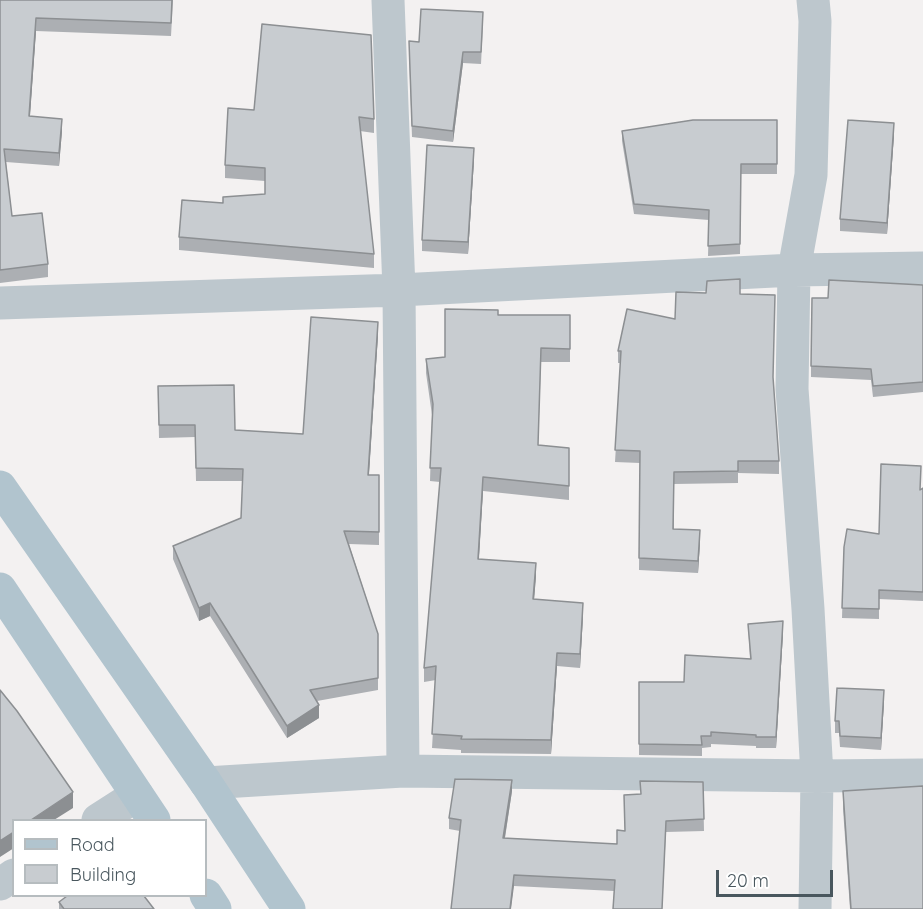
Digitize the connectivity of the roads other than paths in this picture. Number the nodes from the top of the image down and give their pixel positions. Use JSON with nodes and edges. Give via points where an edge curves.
{"nodes":[{"id":1,"x":388,"y":0,"type":"edge"},
{"id":2,"x":813,"y":0,"type":"edge"},
{"id":3,"x":923,"y":268,"type":"edge"},
{"id":4,"x":794,"y":270,"type":"junction"},
{"id":5,"x":399,"y":291,"type":"junction"},
{"id":6,"x":0,"y":303,"type":"edge"},
{"id":7,"x":0,"y":487,"type":"edge"},
{"id":8,"x":0,"y":589,"type":"edge"},
{"id":9,"x":403,"y":771,"type":"junction"},
{"id":10,"x":923,"y":775,"type":"edge"},
{"id":11,"x":817,"y":776,"type":"junction"},
{"id":12,"x":206,"y":783,"type":"junction"},
{"id":13,"x":145,"y":808,"type":"edge"},
{"id":14,"x":102,"y":819,"type":"edge"},
{"id":15,"x":289,"y":909,"type":"edge"},
{"id":16,"x":814,"y":909,"type":"edge"}],
"edges":[{"from":1,"to":5,"type":"street"},
{"from":2,"to":4,"type":"street","via":[[811,175]]},
{"from":3,"to":4,"type":"street"},
{"from":4,"to":5,"type":"street"},
{"from":4,"to":11,"type":"street","via":[[792,389]]},
{"from":5,"to":6,"type":"street"},
{"from":5,"to":9,"type":"street"},
{"from":7,"to":12,"type":"main road"},
{"from":8,"to":13,"type":"main road"},
{"from":9,"to":11,"type":"street"},
{"from":9,"to":12,"type":"street"},
{"from":10,"to":11,"type":"street"},
{"from":11,"to":16,"type":"street"},
{"from":12,"to":15,"type":"main road"},
{"from":13,"to":14,"type":"street"}]}
